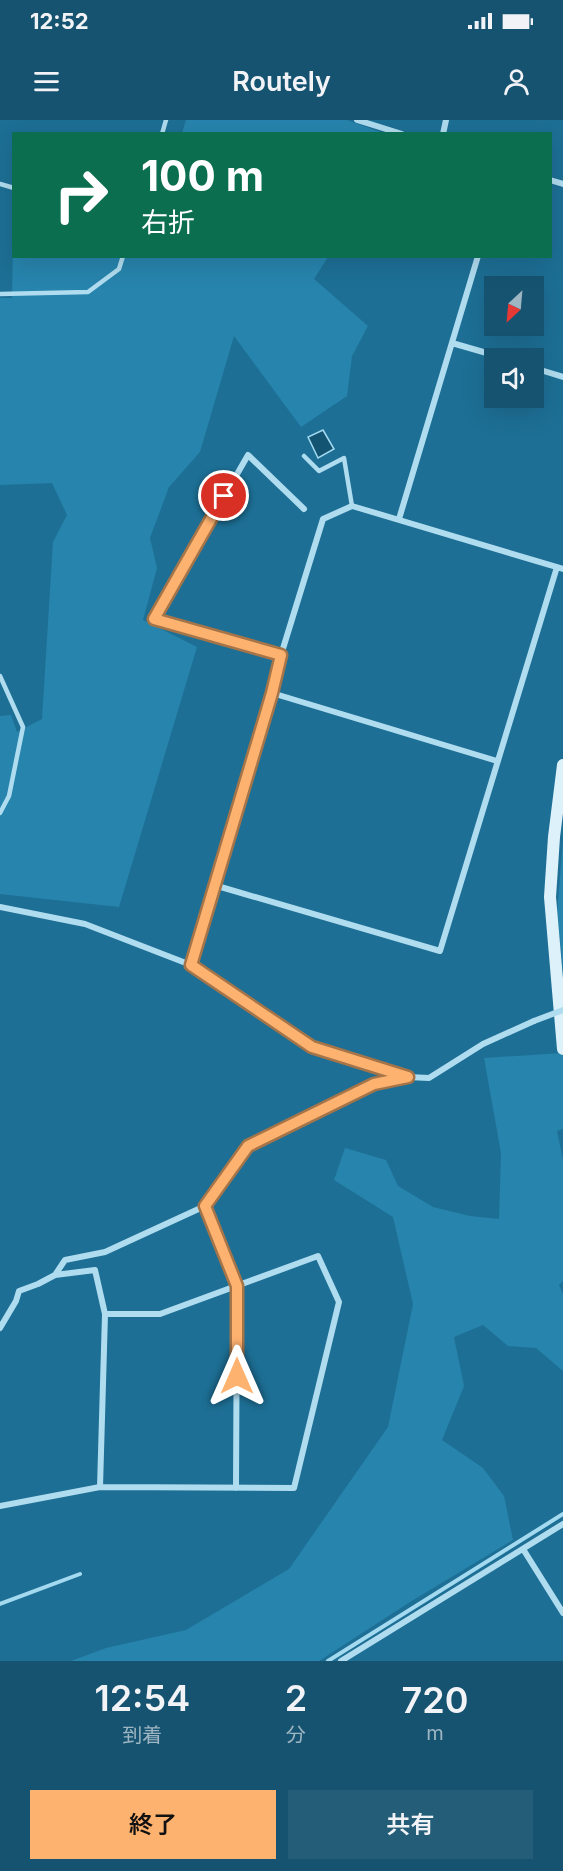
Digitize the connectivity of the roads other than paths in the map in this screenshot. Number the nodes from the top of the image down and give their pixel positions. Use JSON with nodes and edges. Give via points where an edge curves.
{"nodes":[{"id":1,"x":357,"y":120,"type":"edge"},
{"id":2,"x":396,"y":132,"type":"edge"},
{"id":3,"x":122,"y":258,"type":"edge"},
{"id":4,"x":477,"y":258,"type":"edge"},
{"id":5,"x":0,"y":294,"type":"edge"},
{"id":6,"x":452,"y":343,"type":"junction"},
{"id":7,"x":484,"y":352,"type":"edge"},
{"id":8,"x":544,"y":371,"type":"edge"},
{"id":9,"x":563,"y":377,"type":"edge"},
{"id":10,"x":304,"y":456,"type":"dead end"},
{"id":11,"x":352,"y":506,"type":"junction"},
{"id":12,"x":304,"y":509,"type":"dead end"},
{"id":13,"x":399,"y":519,"type":"junction"},
{"id":14,"x":560,"y":568,"type":"edge"},
{"id":15,"x":281,"y":655,"type":"junction"},
{"id":16,"x":0,"y":676,"type":"edge"},
{"id":17,"x":272,"y":693,"type":"junction"},
{"id":18,"x":497,"y":761,"type":"junction"},
{"id":19,"x":563,"y":765,"type":"edge"},
{"id":20,"x":0,"y":813,"type":"edge"},
{"id":21,"x":214,"y":885,"type":"junction"},
{"id":22,"x":0,"y":907,"type":"edge"},
{"id":23,"x":191,"y":965,"type":"junction"},
{"id":24,"x":563,"y":1010,"type":"edge"},
{"id":25,"x":563,"y":1049,"type":"edge"},
{"id":26,"x":408,"y":1077,"type":"junction"},
{"id":27,"x":205,"y":1206,"type":"junction"},
{"id":28,"x":55,"y":1275,"type":"junction"},
{"id":29,"x":237,"y":1286,"type":"junction"},
{"id":30,"x":105,"y":1314,"type":"junction"},
{"id":31,"x":0,"y":1328,"type":"edge"},
{"id":32,"x":100,"y":1487,"type":"junction"},
{"id":33,"x":236,"y":1488,"type":"junction"},
{"id":34,"x":0,"y":1506,"type":"edge"},
{"id":35,"x":563,"y":1524,"type":"edge"},
{"id":36,"x":523,"y":1548,"type":"junction"},
{"id":37,"x":563,"y":1613,"type":"edge"},
{"id":38,"x":341,"y":1661,"type":"edge"}],
"edges":[{"from":1,"to":2,"type":"street"},
{"from":3,"to":5,"type":"lane","via":[[119,269],[88,292]]},
{"from":4,"to":6,"type":"street"},
{"from":6,"to":7,"type":"street"},
{"from":6,"to":13,"type":"street"},
{"from":8,"to":9,"type":"street"},
{"from":10,"to":11,"type":"lane","via":[[319,471],[344,458]]},
{"from":11,"to":13,"type":"street"},
{"from":11,"to":15,"type":"street","via":[[323,519]]},
{"from":12,"to":15,"type":"street","via":[[248,455],[154,619]]},
{"from":13,"to":14,"type":"street"},
{"from":14,"to":18,"type":"street"},
{"from":15,"to":17,"type":"street"},
{"from":16,"to":20,"type":"lane","via":[[23,727],[9,796]]},
{"from":17,"to":18,"type":"street"},
{"from":17,"to":21,"type":"street"},
{"from":18,"to":21,"type":"street","via":[[440,951]]},
{"from":19,"to":25,"type":"street","via":[[550,897]]},
{"from":21,"to":23,"type":"street"},
{"from":22,"to":23,"type":"street","via":[[84,924]]},
{"from":23,"to":26,"type":"street","via":[[312,1047]]},
{"from":24,"to":26,"type":"street","bridge":true,"via":[[483,1044],[429,1078]]},
{"from":26,"to":27,"type":"street","via":[[374,1084],[248,1146]]},
{"from":27,"to":28,"type":"street","via":[[105,1252],[65,1260]]},
{"from":27,"to":29,"type":"street"},
{"from":28,"to":30,"type":"street","via":[[96,1269]]},
{"from":28,"to":31,"type":"street","via":[[19,1291]]},
{"from":29,"to":30,"type":"street","via":[[159,1314]]},
{"from":29,"to":33,"type":"street"},
{"from":29,"to":33,"type":"street","via":[[318,1256],[339,1302],[294,1488]]},
{"from":30,"to":32,"type":"street"},
{"from":32,"to":33,"type":"street"},
{"from":32,"to":34,"type":"street"},
{"from":35,"to":36,"type":"street"},
{"from":36,"to":37,"type":"street"},
{"from":36,"to":38,"type":"street"}]}
